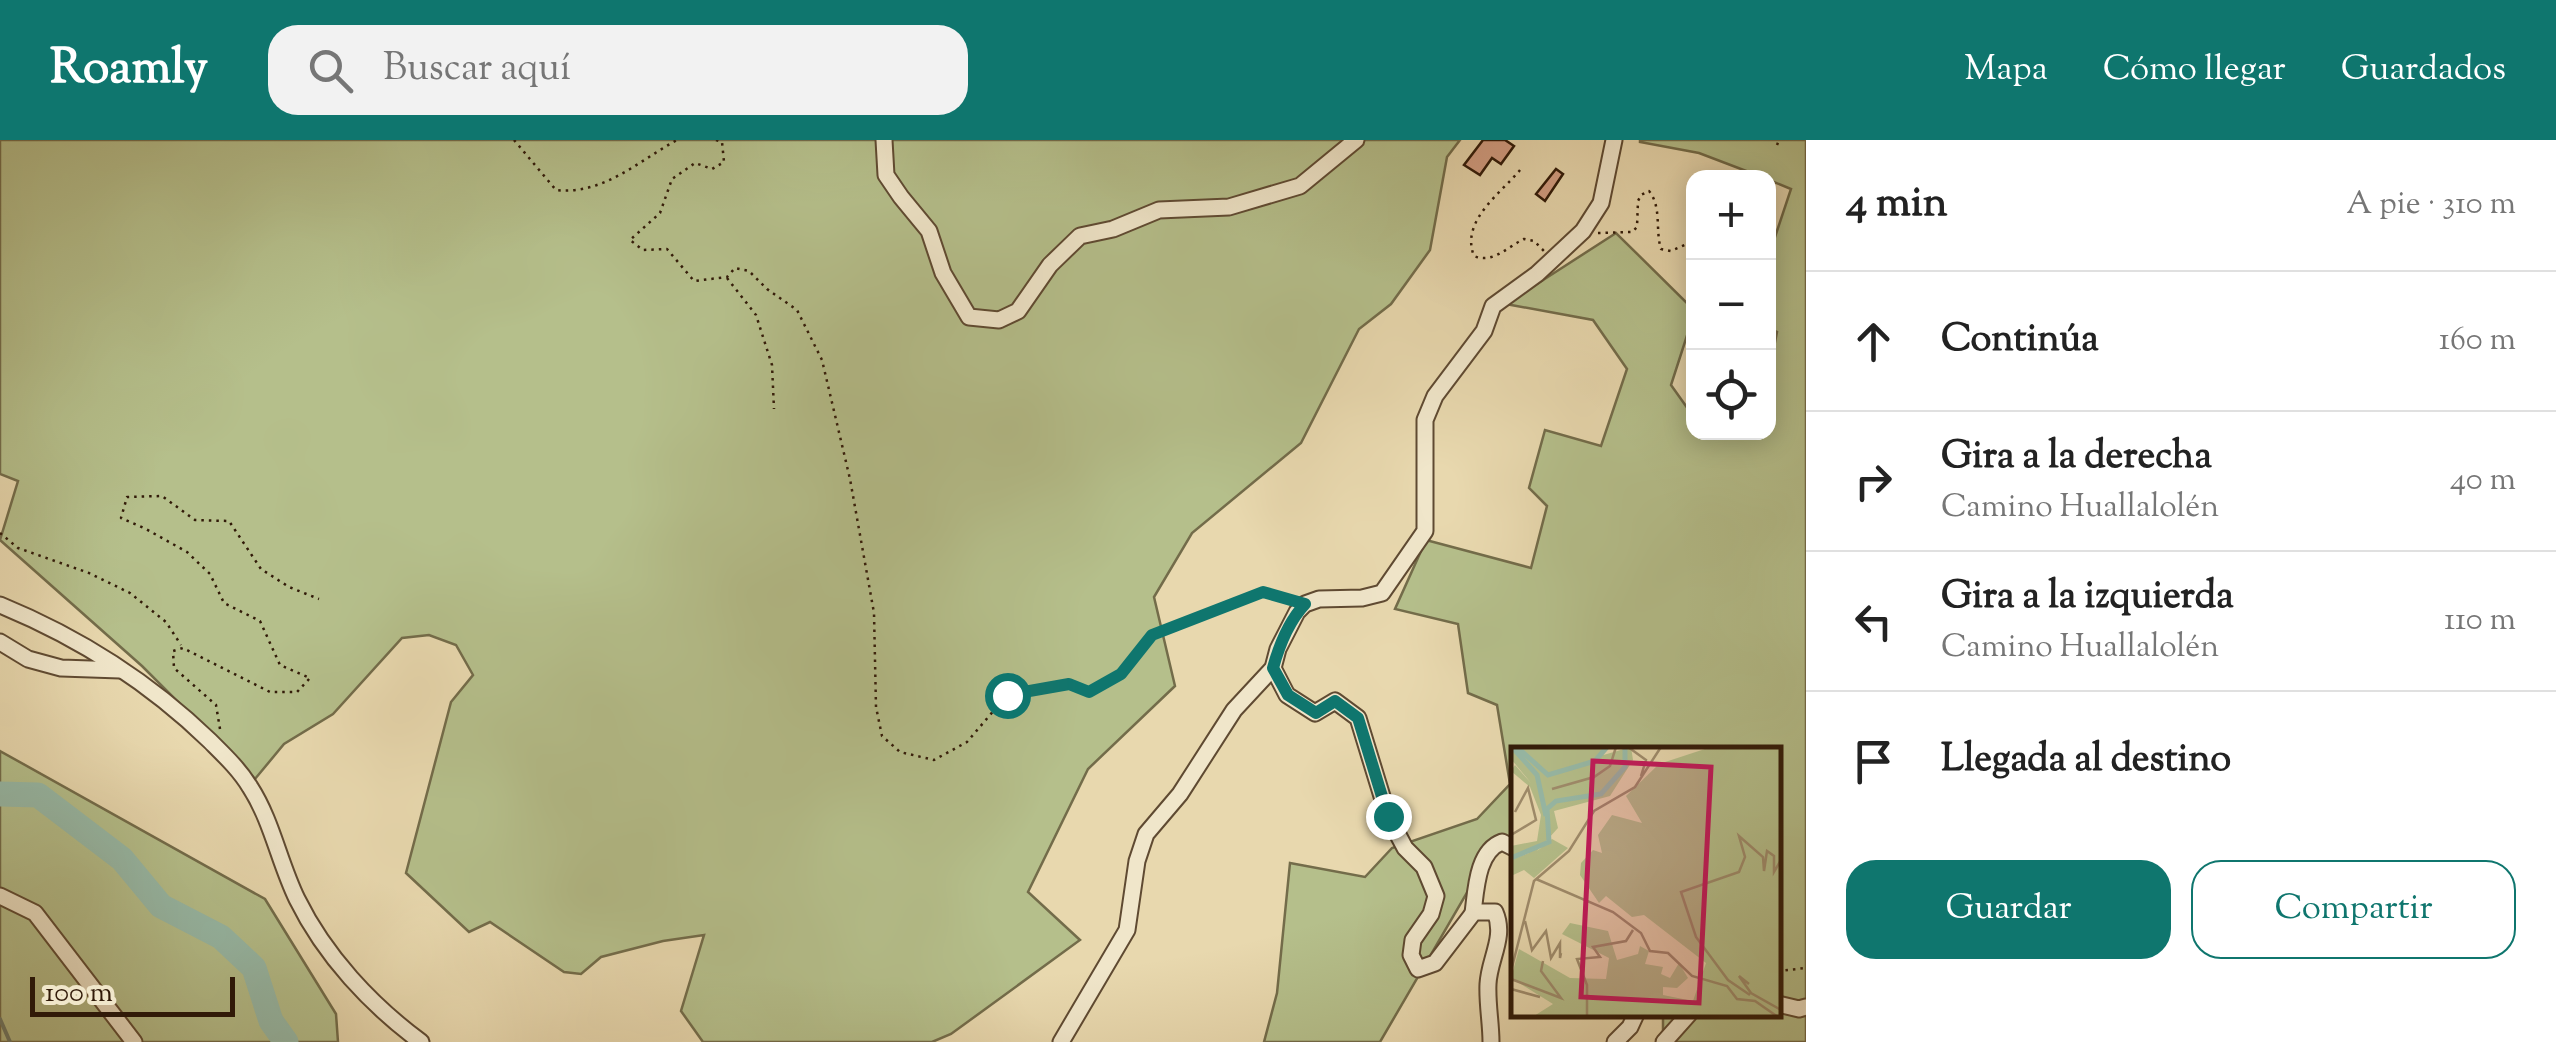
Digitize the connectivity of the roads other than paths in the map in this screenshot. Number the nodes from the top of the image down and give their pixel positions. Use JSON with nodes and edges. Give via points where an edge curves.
{"nodes":[{"id":1,"x":884,"y":140,"type":"edge"},
{"id":2,"x":1356,"y":140,"type":"edge"},
{"id":3,"x":1614,"y":140,"type":"edge"},
{"id":4,"x":0,"y":605,"type":"edge"},
{"id":5,"x":0,"y":642,"type":"edge"},
{"id":6,"x":1273,"y":668,"type":"junction"},
{"id":7,"x":124,"y":671,"type":"junction"},
{"id":8,"x":1511,"y":846,"type":"edge"},
{"id":9,"x":0,"y":896,"type":"edge"},
{"id":10,"x":1474,"y":913,"type":"junction"},
{"id":11,"x":1781,"y":1005,"type":"edge"},
{"id":12,"x":1806,"y":1007,"type":"edge"},
{"id":13,"x":1635,"y":1017,"type":"edge"},
{"id":14,"x":1686,"y":1017,"type":"edge"},
{"id":15,"x":134,"y":1042,"type":"edge"},
{"id":16,"x":421,"y":1042,"type":"edge"},
{"id":17,"x":1061,"y":1042,"type":"edge"},
{"id":18,"x":1492,"y":1042,"type":"edge"},
{"id":19,"x":1616,"y":1042,"type":"edge"},
{"id":20,"x":1664,"y":1042,"type":"edge"}],
"edges":[{"from":1,"to":2,"type":"street","via":[[886,176],[929,231],[969,317],[998,320],[1018,310],[1050,264],[1080,236],[1159,210],[1228,207],[1300,186]]},
{"from":3,"to":6,"type":"street","via":[[1601,203],[1582,231],[1493,306],[1484,332],[1436,396],[1425,420],[1425,532],[1382,593],[1305,604]]},
{"from":4,"to":7,"type":"street"},
{"from":5,"to":7,"type":"street","via":[[61,668]]},
{"from":6,"to":10,"type":"street","via":[[1288,695],[1316,713],[1335,701],[1358,718],[1388,816],[1436,896],[1413,940],[1418,969],[1435,962]]},
{"from":6,"to":17,"type":"street","via":[[1234,710],[1146,834],[1127,930]]},
{"from":7,"to":16,"type":"street","via":[[242,775],[318,935],[367,995]]},
{"from":8,"to":10,"type":"street","via":[[1502,842],[1488,853]]},
{"from":9,"to":15,"type":"street","via":[[35,913]]},
{"from":10,"to":18,"type":"street","via":[[1495,912],[1500,923],[1487,982]]},
{"from":11,"to":12,"type":"street"},
{"from":13,"to":19,"type":"street"},
{"from":14,"to":20,"type":"street"}]}
